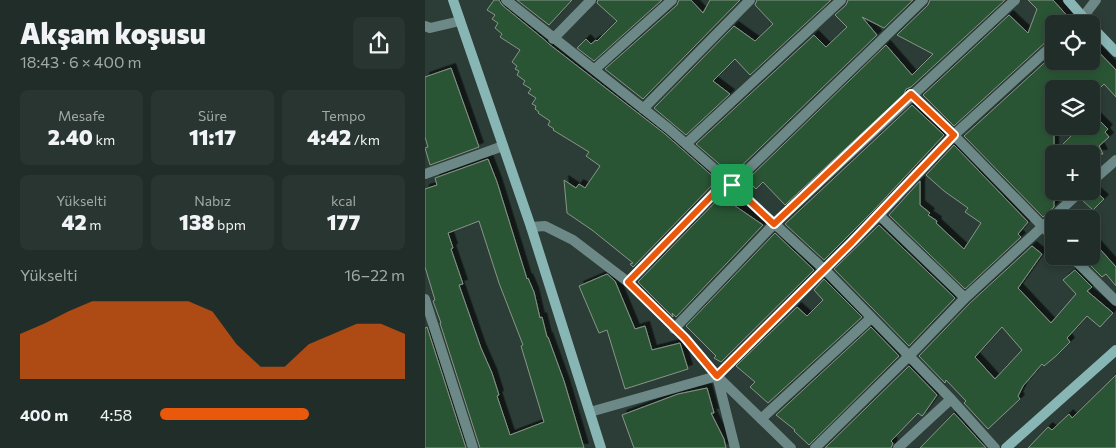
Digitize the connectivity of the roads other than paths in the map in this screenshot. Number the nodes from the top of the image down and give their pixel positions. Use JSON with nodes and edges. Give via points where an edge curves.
{"nodes":[{"id":1,"x":453,"y":0,"type":"edge"},
{"id":2,"x":506,"y":0,"type":"edge"},
{"id":3,"x":591,"y":0,"type":"edge"},
{"id":4,"x":672,"y":0,"type":"edge"},
{"id":5,"x":750,"y":0,"type":"edge"},
{"id":6,"x":841,"y":0,"type":"edge"},
{"id":7,"x":923,"y":0,"type":"edge"},
{"id":8,"x":1015,"y":0,"type":"edge"},
{"id":9,"x":1067,"y":0,"type":"edge"},
{"id":10,"x":1096,"y":0,"type":"edge"},
{"id":11,"x":1079,"y":15,"type":"edge"},
{"id":12,"x":1089,"y":15,"type":"edge"},
{"id":13,"x":461,"y":21,"type":"junction"},
{"id":14,"x":425,"y":26,"type":"edge"},
{"id":15,"x":1100,"y":37,"type":"edge"},
{"id":16,"x":553,"y":39,"type":"junction"},
{"id":17,"x":1045,"y":52,"type":"edge"},
{"id":18,"x":1116,"y":52,"type":"edge"},
{"id":19,"x":595,"y":69,"type":"junction"},
{"id":20,"x":911,"y":94,"type":"junction"},
{"id":21,"x":643,"y":109,"type":"junction"},
{"id":22,"x":954,"y":135,"type":"junction"},
{"id":23,"x":686,"y":144,"type":"junction"},
{"id":24,"x":503,"y":146,"type":"junction"},
{"id":25,"x":1116,"y":160,"type":"edge"},
{"id":26,"x":425,"y":174,"type":"edge"},
{"id":27,"x":1100,"y":174,"type":"edge"},
{"id":28,"x":729,"y":182,"type":"junction"},
{"id":29,"x":1071,"y":200,"type":"edge"},
{"id":30,"x":879,"y":215,"type":"junction"},
{"id":31,"x":774,"y":224,"type":"junction"},
{"id":32,"x":1042,"y":226,"type":"junction"},
{"id":33,"x":531,"y":227,"type":"junction"},
{"id":34,"x":1045,"y":229,"type":"edge"},
{"id":35,"x":1080,"y":265,"type":"edge"},
{"id":36,"x":824,"y":270,"type":"junction"},
{"id":37,"x":628,"y":282,"type":"junction"},
{"id":38,"x":965,"y":298,"type":"junction"},
{"id":39,"x":425,"y":299,"type":"edge"},
{"id":40,"x":1116,"y":302,"type":"edge"},
{"id":41,"x":427,"y":312,"type":"edge"},
{"id":42,"x":871,"y":318,"type":"junction"},
{"id":43,"x":674,"y":328,"type":"junction"},
{"id":44,"x":1116,"y":350,"type":"edge"},
{"id":45,"x":909,"y":356,"type":"junction"},
{"id":46,"x":717,"y":376,"type":"junction"},
{"id":47,"x":951,"y":399,"type":"junction"},
{"id":48,"x":590,"y":412,"type":"junction"},
{"id":49,"x":761,"y":419,"type":"junction"},
{"id":50,"x":473,"y":448,"type":"edge"},
{"id":51,"x":601,"y":448,"type":"edge"},
{"id":52,"x":735,"y":448,"type":"edge"},
{"id":53,"x":791,"y":448,"type":"edge"},
{"id":54,"x":815,"y":448,"type":"edge"},
{"id":55,"x":898,"y":448,"type":"edge"},
{"id":56,"x":995,"y":448,"type":"edge"},
{"id":57,"x":1006,"y":448,"type":"edge"}],
"edges":[{"from":1,"to":13,"type":"street"},
{"from":2,"to":16,"type":"street"},
{"from":3,"to":16,"type":"street"},
{"from":4,"to":19,"type":"street"},
{"from":5,"to":21,"type":"street"},
{"from":6,"to":23,"type":"street"},
{"from":7,"to":28,"type":"street"},
{"from":8,"to":20,"type":"street"},
{"from":9,"to":11,"type":"street"},
{"from":10,"to":12,"type":"street"},
{"from":13,"to":14,"type":"street","via":[[430,28]]},
{"from":13,"to":24,"type":"street"},
{"from":15,"to":18,"type":"street"},
{"from":16,"to":19,"type":"street"},
{"from":17,"to":22,"type":"street"},
{"from":19,"to":21,"type":"street"},
{"from":20,"to":22,"type":"street"},
{"from":20,"to":31,"type":"street"},
{"from":21,"to":23,"type":"street"},
{"from":22,"to":30,"type":"street"},
{"from":22,"to":32,"type":"street"},
{"from":23,"to":28,"type":"street"},
{"from":24,"to":26,"type":"street"},
{"from":24,"to":33,"type":"street"},
{"from":25,"to":27,"type":"street"},
{"from":28,"to":31,"type":"street"},
{"from":28,"to":37,"type":"street"},
{"from":29,"to":32,"type":"street"},
{"from":30,"to":36,"type":"street"},
{"from":30,"to":38,"type":"street"},
{"from":31,"to":36,"type":"street"},
{"from":31,"to":43,"type":"street"},
{"from":32,"to":34,"type":"street"},
{"from":32,"to":38,"type":"street"},
{"from":33,"to":37,"type":"street","via":[[545,226],[573,240]]},
{"from":33,"to":48,"type":"street"},
{"from":35,"to":40,"type":"street"},
{"from":36,"to":42,"type":"street"},
{"from":36,"to":46,"type":"street"},
{"from":37,"to":43,"type":"street"},
{"from":38,"to":45,"type":"street"},
{"from":39,"to":41,"type":"street"},
{"from":41,"to":50,"type":"street"},
{"from":42,"to":45,"type":"street"},
{"from":42,"to":49,"type":"street"},
{"from":43,"to":46,"type":"street"},
{"from":44,"to":57,"type":"street"},
{"from":45,"to":47,"type":"street"},
{"from":45,"to":54,"type":"street"},
{"from":46,"to":48,"type":"street"},
{"from":46,"to":49,"type":"street"},
{"from":46,"to":52,"type":"street"},
{"from":47,"to":55,"type":"street"},
{"from":47,"to":56,"type":"street"},
{"from":48,"to":51,"type":"street"},
{"from":49,"to":53,"type":"street"}]}
